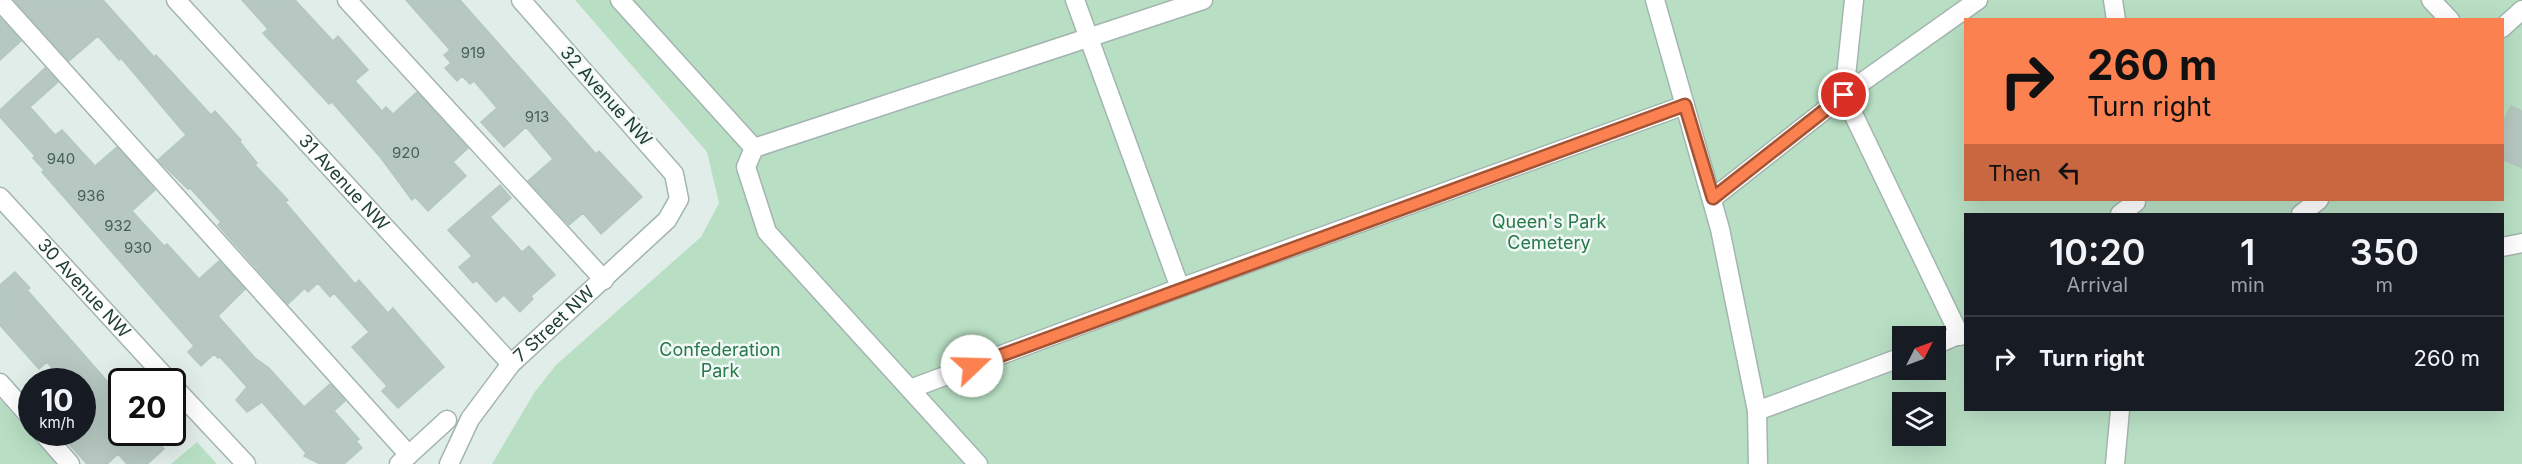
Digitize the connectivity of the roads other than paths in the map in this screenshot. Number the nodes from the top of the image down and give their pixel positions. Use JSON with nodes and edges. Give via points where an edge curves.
{"nodes":[{"id":1,"x":176,"y":0,"type":"edge"},
{"id":2,"x":346,"y":0,"type":"edge"},
{"id":3,"x":521,"y":0,"type":"edge"},
{"id":4,"x":620,"y":0,"type":"edge"},
{"id":5,"x":1075,"y":0,"type":"edge"},
{"id":6,"x":1203,"y":0,"type":"edge"},
{"id":7,"x":1655,"y":0,"type":"edge"},
{"id":8,"x":1854,"y":0,"type":"edge"},
{"id":9,"x":1978,"y":0,"type":"edge"},
{"id":10,"x":2113,"y":0,"type":"edge"},
{"id":11,"x":2431,"y":0,"type":"edge"},
{"id":12,"x":0,"y":1,"type":"edge"},
{"id":13,"x":2522,"y":10,"type":"edge"},
{"id":14,"x":2116,"y":18,"type":"edge"},
{"id":15,"x":2448,"y":18,"type":"edge"},
{"id":16,"x":2504,"y":26,"type":"edge"},
{"id":17,"x":1089,"y":39,"type":"junction"},
{"id":18,"x":1844,"y":95,"type":"junction"},
{"id":19,"x":1685,"y":105,"type":"junction"},
{"id":20,"x":754,"y":148,"type":"junction"},
{"id":21,"x":0,"y":197,"type":"edge"},
{"id":22,"x":1713,"y":198,"type":"junction"},
{"id":23,"x":679,"y":199,"type":"joint"},
{"id":24,"x":2318,"y":201,"type":"edge"},
{"id":25,"x":2136,"y":205,"type":"edge"},
{"id":26,"x":2122,"y":213,"type":"edge"},
{"id":27,"x":2302,"y":213,"type":"edge"},
{"id":28,"x":2522,"y":243,"type":"edge"},
{"id":29,"x":2504,"y":247,"type":"edge"},
{"id":30,"x":604,"y":280,"type":"junction"},
{"id":31,"x":1180,"y":288,"type":"junction"},
{"id":32,"x":1962,"y":334,"type":"edge"},
{"id":33,"x":1946,"y":341,"type":"edge"},
{"id":34,"x":1892,"y":361,"type":"edge"},
{"id":35,"x":511,"y":364,"type":"junction"},
{"id":36,"x":157,"y":368,"type":"edge"},
{"id":37,"x":0,"y":383,"type":"edge"},
{"id":38,"x":910,"y":389,"type":"junction"},
{"id":39,"x":186,"y":400,"type":"edge"},
{"id":40,"x":18,"y":403,"type":"edge"},
{"id":41,"x":1758,"y":411,"type":"junction"},
{"id":42,"x":2120,"y":411,"type":"edge"},
{"id":43,"x":447,"y":420,"type":"dead end"},
{"id":44,"x":54,"y":446,"type":"edge"},
{"id":45,"x":404,"y":459,"type":"edge"},
{"id":46,"x":70,"y":464,"type":"edge"},
{"id":47,"x":246,"y":464,"type":"edge"},
{"id":48,"x":449,"y":464,"type":"edge"},
{"id":49,"x":978,"y":464,"type":"edge"},
{"id":50,"x":1758,"y":464,"type":"edge"},
{"id":51,"x":2115,"y":464,"type":"edge"}],
"edges":[{"from":1,"to":35,"type":"street","name":"31 Avenue NW"},
{"from":2,"to":30,"type":"street"},
{"from":3,"to":23,"type":"street","name":"32 Avenue NW","via":[[652,146],[674,174]]},
{"from":4,"to":20,"type":"street"},
{"from":5,"to":17,"type":"street"},
{"from":6,"to":17,"type":"street"},
{"from":7,"to":19,"type":"street"},
{"from":8,"to":18,"type":"street"},
{"from":9,"to":18,"type":"street"},
{"from":10,"to":14,"type":"street"},
{"from":11,"to":15,"type":"street"},
{"from":12,"to":45,"type":"street"},
{"from":13,"to":16,"type":"street"},
{"from":17,"to":20,"type":"street"},
{"from":17,"to":31,"type":"street"},
{"from":18,"to":22,"type":"street"},
{"from":18,"to":32,"type":"street"},
{"from":19,"to":22,"type":"street"},
{"from":19,"to":31,"type":"street"},
{"from":20,"to":38,"type":"street","via":[[746,167],[767,232]]},
{"from":21,"to":36,"type":"street","name":"30 Avenue NW"},
{"from":22,"to":41,"type":"street"},
{"from":23,"to":30,"type":"street","name":"7 Street NW","via":[[668,220]]},
{"from":24,"to":27,"type":"street"},
{"from":25,"to":26,"type":"street"},
{"from":28,"to":29,"type":"street"},
{"from":30,"to":35,"type":"street","name":"7 Street NW"},
{"from":31,"to":38,"type":"street"},
{"from":32,"to":33,"type":"street"},
{"from":34,"to":41,"type":"street"},
{"from":35,"to":48,"type":"street","name":"7 Street NW","via":[[470,419]]},
{"from":37,"to":40,"type":"street"},
{"from":38,"to":49,"type":"street"},
{"from":39,"to":47,"type":"street"},
{"from":41,"to":50,"type":"street"},
{"from":42,"to":51,"type":"street"},
{"from":43,"to":45,"type":"street"},
{"from":44,"to":46,"type":"street"}]}
